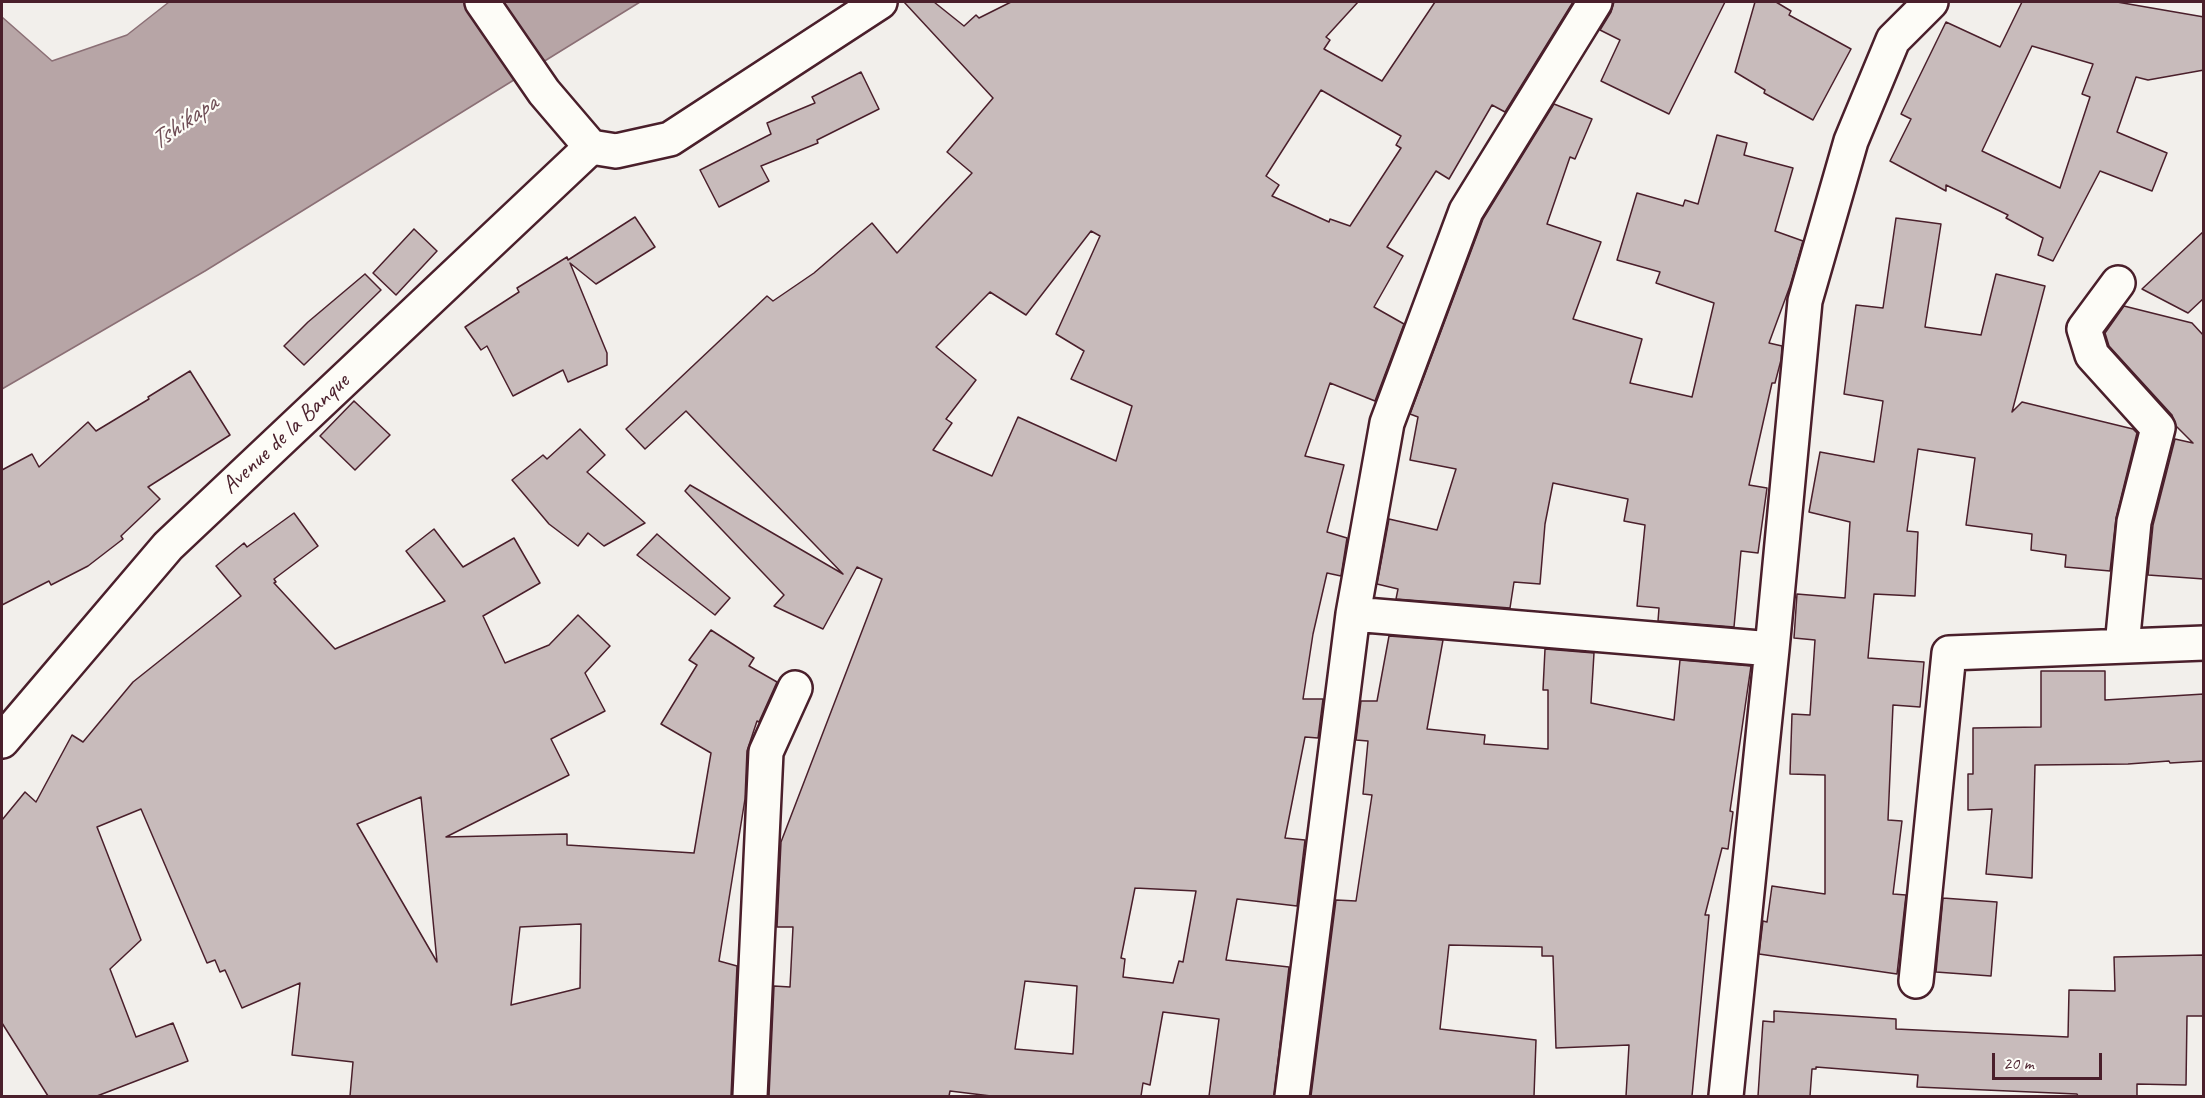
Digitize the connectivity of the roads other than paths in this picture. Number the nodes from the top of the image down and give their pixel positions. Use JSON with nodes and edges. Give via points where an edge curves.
{"nodes":[{"id":1,"x":482,"y":2,"type":"edge"},
{"id":2,"x":880,"y":2,"type":"edge"},
{"id":3,"x":1595,"y":2,"type":"edge"},
{"id":4,"x":1930,"y":2,"type":"edge"},
{"id":5,"x":591,"y":147,"type":"junction"},
{"id":6,"x":2118,"y":283,"type":"dead end"},
{"id":7,"x":1353,"y":614,"type":"junction"},
{"id":8,"x":2204,"y":644,"type":"edge"},
{"id":9,"x":2122,"y":646,"type":"junction"},
{"id":10,"x":1772,"y":649,"type":"junction"},
{"id":11,"x":795,"y":688,"type":"dead end"},
{"id":12,"x":2,"y":741,"type":"edge"},
{"id":13,"x":1916,"y":981,"type":"dead end"},
{"id":14,"x":750,"y":1096,"type":"edge"},
{"id":15,"x":1292,"y":1096,"type":"edge"},
{"id":16,"x":1726,"y":1096,"type":"edge"}],
"edges":[{"from":1,"to":5,"type":"street","via":[[544,92]]},
{"from":2,"to":5,"type":"street","via":[[670,139],[616,151]]},
{"from":3,"to":7,"type":"street","via":[[1466,211],[1387,423]]},
{"from":4,"to":10,"type":"street","via":[[1893,40],[1851,141],[1805,301]]},
{"from":5,"to":12,"type":"street","name":"Avenue de la Banque","via":[[168,546]]},
{"from":6,"to":9,"type":"street","via":[[2084,329],[2092,355],[2158,428],[2134,522]]},
{"from":7,"to":10,"type":"street"},
{"from":7,"to":15,"type":"street"},
{"from":8,"to":9,"type":"street"},
{"from":9,"to":13,"type":"street","via":[[1949,653]]},
{"from":10,"to":16,"type":"street"},
{"from":11,"to":14,"type":"street","via":[[765,752]]}]}
